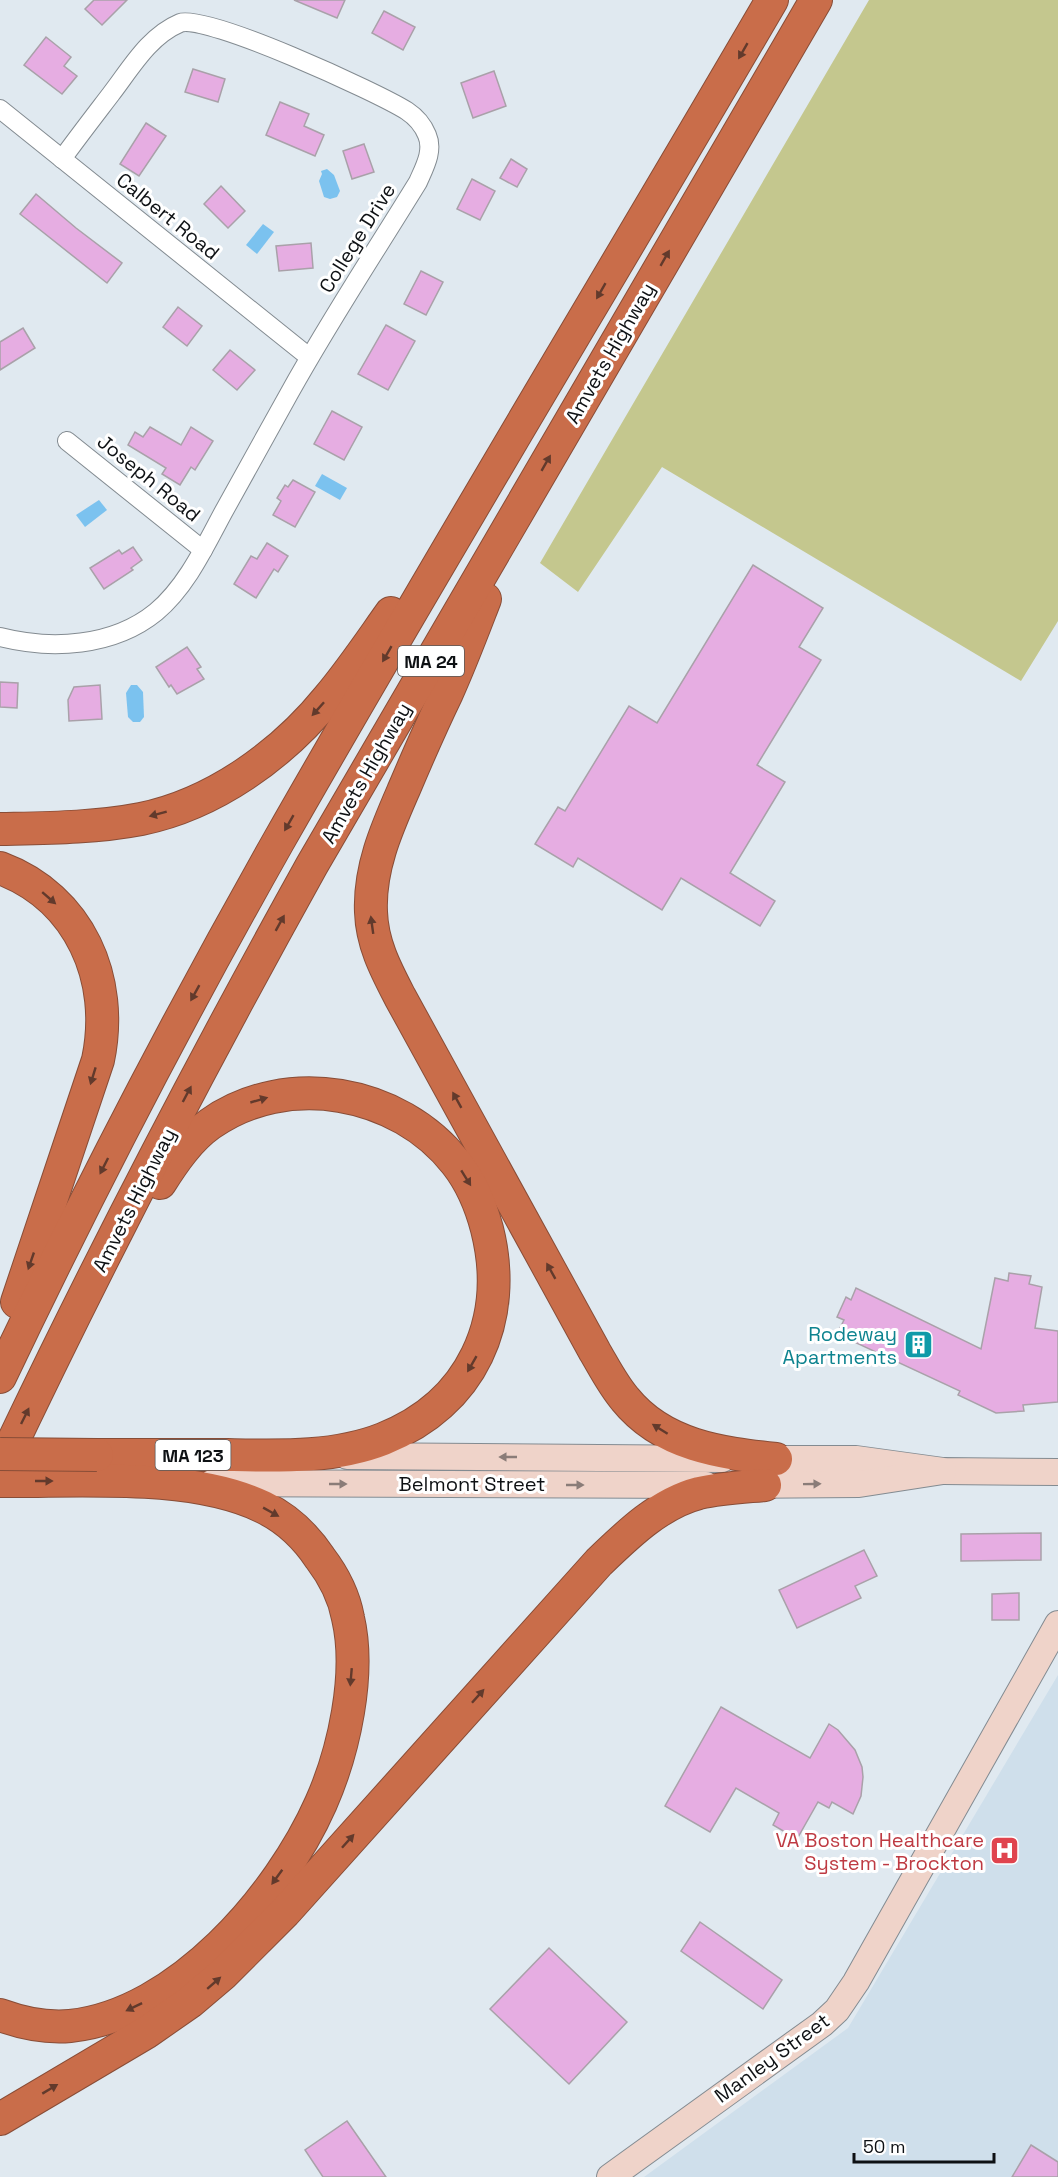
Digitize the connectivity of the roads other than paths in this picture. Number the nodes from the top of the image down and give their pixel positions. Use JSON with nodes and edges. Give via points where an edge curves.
{"nodes":[{"id":1,"x":772,"y":0,"type":"edge"},
{"id":2,"x":816,"y":0,"type":"edge"},
{"id":3,"x":0,"y":109,"type":"edge"},
{"id":4,"x":62,"y":159,"type":"junction"},
{"id":5,"x":309,"y":357,"type":"junction"},
{"id":6,"x":67,"y":441,"type":"dead end"},
{"id":7,"x":491,"y":477,"type":"junction"},
{"id":8,"x":527,"y":495,"type":"junction"},
{"id":9,"x":202,"y":550,"type":"junction"},
{"id":10,"x":0,"y":637,"type":"edge"},
{"id":11,"x":0,"y":830,"type":"edge"},
{"id":12,"x":0,"y":868,"type":"edge"},
{"id":13,"x":65,"y":1334,"type":"junction"},
{"id":14,"x":0,"y":1351,"type":"edge"},
{"id":15,"x":0,"y":1377,"type":"edge"},
{"id":16,"x":0,"y":1454,"type":"edge"},
{"id":17,"x":290,"y":1456,"type":"junction"},
{"id":18,"x":93,"y":1468,"type":"junction"},
{"id":19,"x":0,"y":1469,"type":"edge"},
{"id":20,"x":771,"y":1472,"type":"junction"},
{"id":21,"x":1058,"y":1472,"type":"edge"},
{"id":22,"x":0,"y":1481,"type":"edge"},
{"id":23,"x":133,"y":1482,"type":"junction"},
{"id":24,"x":1058,"y":1624,"type":"edge"},
{"id":25,"x":0,"y":2015,"type":"edge"},
{"id":26,"x":0,"y":2118,"type":"edge"},
{"id":27,"x":610,"y":2177,"type":"edge"}],
"edges":[{"from":1,"to":7,"type":"highway","name":"Amvets Highway","number":"MA 24","one_way":true},
{"from":8,"to":2,"type":"highway","name":"Amvets Highway","number":"MA 24","one_way":true},
{"from":3,"to":4,"type":"street","name":"Calbert Road"},
{"from":4,"to":5,"type":"street","name":"Calbert Road"},
{"from":4,"to":5,"type":"street","name":"College Drive","via":[[145,50],[168,30],[185,22],[217,28],[335,74],[409,112],[428,135],[429,156],[418,182]]},
{"from":5,"to":9,"type":"street","name":"College Drive"},
{"from":6,"to":9,"type":"street","name":"Joseph Road"},
{"from":7,"to":11,"type":"highway","one_way":true,"via":[[329,697],[292,736],[258,763],[199,800],[162,813],[74,827]]},
{"from":7,"to":15,"type":"highway","name":"Amvets Highway","number":"MA 24","one_way":true,"via":[[222,943],[99,1175]]},
{"from":13,"to":8,"type":"highway","name":"Amvets Highway","number":"MA 24","one_way":true,"via":[[243,989]]},
{"from":20,"to":8,"type":"highway","one_way":true,"via":[[677,1439],[644,1418],[620,1392],[400,997],[376,946],[371,898],[380,847],[454,678]]},
{"from":9,"to":10,"type":"street","name":"College Drive","via":[[170,598],[122,632],[70,644]]},
{"from":12,"to":14,"type":"highway","one_way":true,"via":[[44,894],[74,924],[99,982],[102,1012],[102,1043],[92,1081]]},
{"from":13,"to":17,"type":"highway","one_way":true,"via":[[177,1158],[208,1125],[241,1106],[285,1094],[313,1093],[362,1100],[404,1118],[441,1146],[457,1164],[483,1216],[494,1273],[488,1330],[454,1390],[414,1424],[358,1448]]},
{"from":19,"to":13,"type":"highway","name":"Amvets Highway","number":"MA 24","one_way":true},
{"from":16,"to":18,"type":"highway","name":"Belmont Street","number":"MA 123","bridge":true},
{"from":17,"to":18,"type":"highway","name":"Belmont Street","number":"MA 123"},
{"from":20,"to":17,"type":"main road","name":"Belmont Street","number":"MA 123","one_way":true},
{"from":22,"to":18,"type":"highway","name":"Belmont Street","number":"MA 123","one_way":true},
{"from":18,"to":23,"type":"highway","name":"Belmont Street","number":"MA 123"},
{"from":20,"to":21,"type":"main road","name":"Belmont Street","number":"MA 123","via":[[856,1459],[943,1471]]},
{"from":23,"to":20,"type":"main road","name":"Belmont Street","number":"MA 123","one_way":true},
{"from":26,"to":20,"type":"highway","one_way":true,"via":[[147,2032],[223,1974],[285,1912],[599,1562],[628,1535],[662,1510],[698,1494]]},
{"from":23,"to":25,"type":"highway","one_way":true,"via":[[208,1490],[256,1504],[277,1515],[317,1552],[337,1586],[350,1626],[351,1673],[342,1736],[321,1802],[297,1848],[242,1922],[197,1966],[149,2000],[96,2021],[43,2026]]},
{"from":24,"to":27,"type":"main road","name":"Manley Street","via":[[837,2010]]}]}
